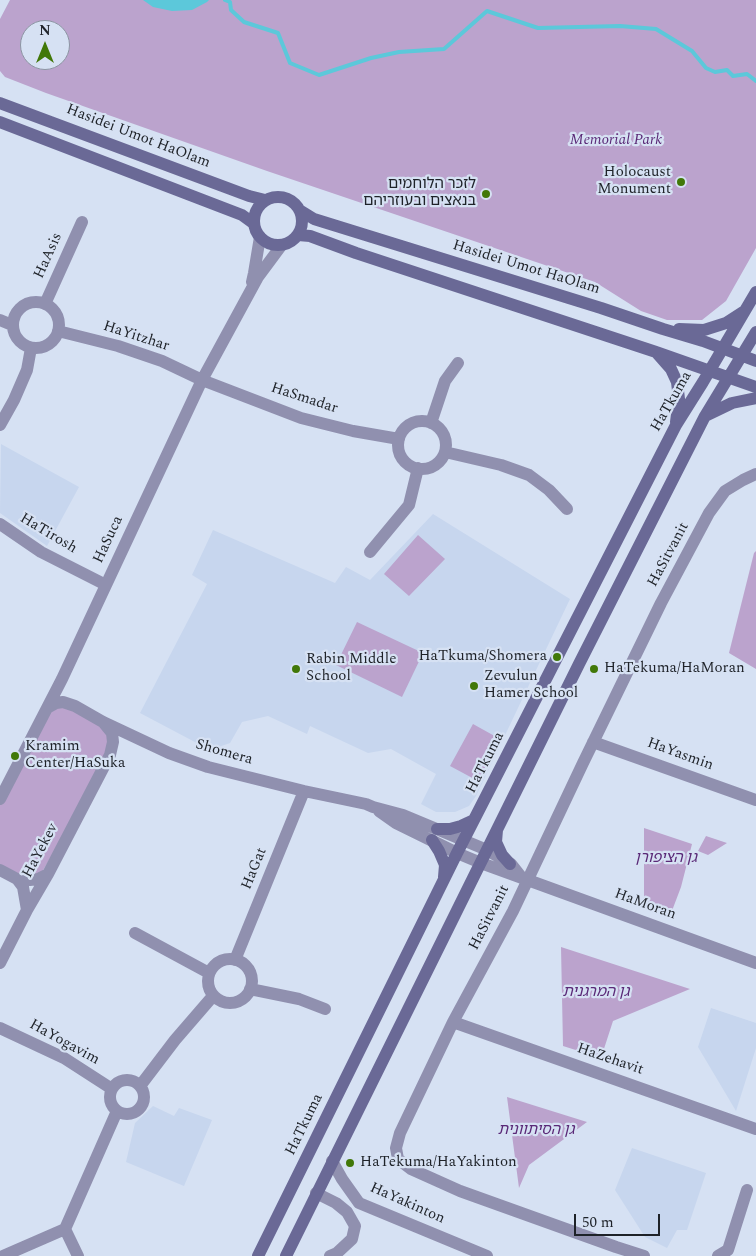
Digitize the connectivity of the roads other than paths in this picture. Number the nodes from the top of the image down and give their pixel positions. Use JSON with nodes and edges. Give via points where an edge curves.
{"nodes":[{"id":1,"x":2,"y":102,"type":"edge"},
{"id":2,"x":0,"y":122,"type":"edge"},
{"id":3,"x":265,"y":200,"type":"junction"},
{"id":4,"x":301,"y":211,"type":"junction"},
{"id":5,"x":82,"y":222,"type":"dead end"},
{"id":6,"x":253,"y":223,"type":"junction"},
{"id":7,"x":298,"y":235,"type":"junction"},
{"id":8,"x":260,"y":238,"type":"junction"},
{"id":9,"x":281,"y":246,"type":"junction"},
{"id":10,"x":756,"y":292,"type":"edge"},
{"id":11,"x":248,"y":294,"type":"junction"},
{"id":12,"x":45,"y":304,"type":"junction"},
{"id":13,"x":747,"y":309,"type":"junction"},
{"id":14,"x":0,"y":320,"type":"edge"},
{"id":15,"x":12,"y":325,"type":"junction"},
{"id":16,"x":663,"y":329,"type":"junction"},
{"id":17,"x":58,"y":331,"type":"junction"},
{"id":18,"x":756,"y":332,"type":"edge"},
{"id":19,"x":31,"y":348,"type":"junction"},
{"id":20,"x":722,"y":348,"type":"junction"},
{"id":21,"x":656,"y":352,"type":"junction"},
{"id":22,"x":742,"y":356,"type":"junction"},
{"id":23,"x":756,"y":361,"type":"edge"},
{"id":24,"x":458,"y":363,"type":"dead end"},
{"id":25,"x":709,"y":371,"type":"junction"},
{"id":26,"x":728,"y":377,"type":"junction"},
{"id":27,"x":202,"y":380,"type":"junction"},
{"id":28,"x":756,"y":388,"type":"edge"},
{"id":29,"x":756,"y":398,"type":"edge"},
{"id":30,"x":706,"y":416,"type":"junction"},
{"id":31,"x":431,"y":423,"type":"junction"},
{"id":32,"x":0,"y":425,"type":"edge"},
{"id":33,"x":676,"y":425,"type":"junction"},
{"id":34,"x":399,"y":439,"type":"junction"},
{"id":35,"x":445,"y":452,"type":"junction"},
{"id":36,"x":418,"y":468,"type":"junction"},
{"id":37,"x":756,"y":474,"type":"edge"},
{"id":38,"x":567,"y":509,"type":"dead end"},
{"id":39,"x":0,"y":524,"type":"edge"},
{"id":40,"x":370,"y":552,"type":"dead end"},
{"id":41,"x":106,"y":585,"type":"junction"},
{"id":42,"x":62,"y":679,"type":"junction"},
{"id":43,"x":75,"y":706,"type":"junction"},
{"id":44,"x":47,"y":708,"type":"junction"},
{"id":45,"x":103,"y":722,"type":"junction"},
{"id":46,"x":138,"y":738,"type":"junction"},
{"id":47,"x":593,"y":742,"type":"junction"},
{"id":48,"x":110,"y":755,"type":"junction"},
{"id":49,"x":304,"y":791,"type":"junction"},
{"id":50,"x":0,"y":799,"type":"edge"},
{"id":51,"x":756,"y":800,"type":"edge"},
{"id":52,"x":474,"y":820,"type":"junction"},
{"id":53,"x":497,"y":830,"type":"junction"},
{"id":54,"x":435,"y":834,"type":"junction"},
{"id":55,"x":464,"y":840,"type":"junction"},
{"id":56,"x":486,"y":850,"type":"junction"},
{"id":57,"x":457,"y":853,"type":"junction"},
{"id":58,"x":480,"y":863,"type":"junction"},
{"id":59,"x":510,"y":864,"type":"junction"},
{"id":60,"x":0,"y":870,"type":"edge"},
{"id":61,"x":48,"y":874,"type":"junction"},
{"id":62,"x":525,"y":878,"type":"junction"},
{"id":63,"x":17,"y":879,"type":"junction"},
{"id":64,"x":444,"y":881,"type":"junction"},
{"id":65,"x":27,"y":910,"type":"junction"},
{"id":66,"x":135,"y":933,"type":"dead end"},
{"id":67,"x":235,"y":960,"type":"junction"},
{"id":68,"x":0,"y":962,"type":"edge"},
{"id":69,"x":756,"y":963,"type":"edge"},
{"id":70,"x":209,"y":973,"type":"junction"},
{"id":71,"x":250,"y":989,"type":"junction"},
{"id":72,"x":214,"y":996,"type":"junction"},
{"id":73,"x":325,"y":1009,"type":"dead end"},
{"id":74,"x":453,"y":1022,"type":"junction"},
{"id":75,"x":0,"y":1028,"type":"edge"},
{"id":76,"x":140,"y":1086,"type":"junction"},
{"id":77,"x":112,"y":1090,"type":"junction"},
{"id":78,"x":117,"y":1111,"type":"junction"},
{"id":79,"x":756,"y":1129,"type":"edge"},
{"id":80,"x":332,"y":1161,"type":"junction"},
{"id":81,"x":747,"y":1190,"type":"dead end"},
{"id":82,"x":316,"y":1193,"type":"junction"},
{"id":83,"x":65,"y":1229,"type":"junction"},
{"id":84,"x":3,"y":1256,"type":"edge"},
{"id":85,"x":78,"y":1256,"type":"edge"},
{"id":86,"x":258,"y":1256,"type":"edge"},
{"id":87,"x":286,"y":1256,"type":"edge"},
{"id":88,"x":330,"y":1256,"type":"edge"},
{"id":89,"x":487,"y":1256,"type":"edge"},
{"id":90,"x":644,"y":1256,"type":"edge"},
{"id":91,"x":718,"y":1256,"type":"edge"}],
"edges":[{"from":1,"to":3,"type":"street","name":"Hasidei Umot HaOlam"},
{"from":2,"to":6,"type":"street","via":[[242,215]]},
{"from":3,"to":4,"type":"street","name":"Hasidei Umot HaOlam","via":[[279,196],[286,198]]},
{"from":3,"to":6,"type":"street","via":[[256,209]]},
{"from":4,"to":7,"type":"street","via":[[302,225]]},
{"from":4,"to":16,"type":"street","name":"Hasidei Umot HaOlam","via":[[314,219]]},
{"from":5,"to":12,"type":"street","name":"HaAsis"},
{"from":6,"to":8,"type":"street"},
{"from":7,"to":9,"type":"street"},
{"from":7,"to":21,"type":"street","via":[[310,236]]},
{"from":8,"to":9,"type":"street"},
{"from":8,"to":11,"type":"street","name":"HaSuca"},
{"from":9,"to":11,"type":"street","name":"HaSuca"},
{"from":10,"to":13,"type":"street","name":"HaTkuma"},
{"from":11,"to":27,"type":"street","name":"HaSuca"},
{"from":12,"to":15,"type":"street","via":[[30,302],[23,306],[17,311]]},
{"from":12,"to":17,"type":"street","via":[[58,318]]},
{"from":13,"to":16,"type":"street","via":[[726,323],[704,330]]},
{"from":13,"to":20,"type":"street","name":"HaTkuma"},
{"from":14,"to":15,"type":"street"},
{"from":15,"to":19,"type":"street","via":[[20,342]]},
{"from":16,"to":20,"type":"street","name":"Hasidei Umot HaOlam"},
{"from":17,"to":19,"type":"street","via":[[45,346]]},
{"from":17,"to":27,"type":"street","name":"HaYitzhar","via":[[118,346],[162,361]]},
{"from":18,"to":22,"type":"street"},
{"from":19,"to":32,"type":"street","via":[[27,370]]},
{"from":20,"to":22,"type":"street","name":"Hasidei Umot HaOlam"},
{"from":20,"to":25,"type":"street","name":"HaTkuma"},
{"from":21,"to":25,"type":"street"},
{"from":21,"to":33,"type":"street","via":[[676,382],[679,399]]},
{"from":22,"to":23,"type":"street","name":"Hasidei Umot HaOlam"},
{"from":22,"to":26,"type":"street"},
{"from":24,"to":31,"type":"street","via":[[445,381]]},
{"from":25,"to":26,"type":"street"},
{"from":25,"to":33,"type":"street","name":"HaTkuma"},
{"from":26,"to":28,"type":"street"},
{"from":26,"to":30,"type":"street"},
{"from":27,"to":34,"type":"street","name":"HaSmadar","via":[[301,418]]},
{"from":27,"to":41,"type":"street","name":"HaSuca"},
{"from":29,"to":30,"type":"street","via":[[732,403]]},
{"from":30,"to":53,"type":"street"},
{"from":31,"to":34,"type":"street","via":[[423,421],[408,426]]},
{"from":31,"to":35,"type":"street","via":[[443,434]]},
{"from":33,"to":52,"type":"street","name":"HaTkuma"},
{"from":34,"to":36,"type":"street","via":[[398,447],[404,461]]},
{"from":35,"to":36,"type":"street","via":[[432,467]]},
{"from":35,"to":38,"type":"street","via":[[501,465],[528,476],[549,490]]},
{"from":36,"to":40,"type":"street","via":[[410,505]]},
{"from":37,"to":47,"type":"street","name":"HaSitvanit","via":[[725,491],[709,513]]},
{"from":39,"to":41,"type":"street","name":"HaTirosh","via":[[41,552]]},
{"from":41,"to":42,"type":"street","name":"HaSuca"},
{"from":42,"to":43,"type":"street","name":"Shomera","via":[[64,694]]},
{"from":42,"to":44,"type":"street","name":"HaSuca"},
{"from":43,"to":44,"type":"street","name":"Shomera","via":[[63,702]]},
{"from":43,"to":45,"type":"street","name":"Shomera"},
{"from":44,"to":50,"type":"street","name":"HaSuca"},
{"from":45,"to":46,"type":"street","name":"Shomera"},
{"from":45,"to":48,"type":"street","name":"HaYekev","via":[[112,733]]},
{"from":46,"to":48,"type":"street","name":"HaYekev","via":[[126,739]]},
{"from":46,"to":49,"type":"street","name":"Shomera","via":[[208,767]]},
{"from":47,"to":51,"type":"street","name":"HaYasmin"},
{"from":47,"to":62,"type":"street","name":"HaSitvanit"},
{"from":48,"to":61,"type":"street","name":"HaYekev"},
{"from":49,"to":54,"type":"street","name":"Shomera","via":[[403,815]]},
{"from":49,"to":67,"type":"street","name":"HaGat"},
{"from":52,"to":54,"type":"street"},
{"from":52,"to":55,"type":"street","name":"HaTkuma"},
{"from":53,"to":56,"type":"street"},
{"from":53,"to":59,"type":"street","via":[[496,842]]},
{"from":54,"to":55,"type":"street","name":"Shomera"},
{"from":54,"to":57,"type":"street","name":"Shomera"},
{"from":54,"to":64,"type":"street","via":[[445,865]]},
{"from":55,"to":56,"type":"street","name":"Shomera"},
{"from":55,"to":57,"type":"street","name":"HaTkuma"},
{"from":56,"to":58,"type":"street"},
{"from":56,"to":59,"type":"street","name":"HaMoran"},
{"from":57,"to":58,"type":"street","name":"Shomera"},
{"from":57,"to":64,"type":"street","name":"HaTkuma"},
{"from":58,"to":62,"type":"street","name":"HaMoran"},
{"from":58,"to":80,"type":"street"},
{"from":59,"to":62,"type":"street","name":"HaMoran"},
{"from":60,"to":63,"type":"street"},
{"from":61,"to":63,"type":"street","via":[[38,879]]},
{"from":61,"to":65,"type":"street","name":"HaYekev"},
{"from":62,"to":69,"type":"street","name":"HaMoran"},
{"from":62,"to":74,"type":"street","name":"HaSitvanit","via":[[513,911]]},
{"from":63,"to":65,"type":"street","via":[[23,888]]},
{"from":64,"to":86,"type":"street","name":"HaTkuma"},
{"from":65,"to":68,"type":"street","name":"HaYekev"},
{"from":66,"to":70,"type":"street"},
{"from":67,"to":70,"type":"street","via":[[222,961]]},
{"from":67,"to":71,"type":"street","via":[[247,968],[252,982]]},
{"from":70,"to":72,"type":"street","via":[[208,985]]},
{"from":71,"to":72,"type":"street","via":[[247,995],[234,1003],[226,1003]]},
{"from":71,"to":73,"type":"street","via":[[299,999]]},
{"from":72,"to":76,"type":"street"},
{"from":74,"to":79,"type":"street","name":"HaZehavit"},
{"from":74,"to":90,"type":"street","name":"HaSitvanit","via":[[400,1133],[396,1148],[398,1159],[411,1169],[460,1191]]},
{"from":75,"to":77,"type":"street","name":"HaYogavim","via":[[64,1058]]},
{"from":76,"to":77,"type":"street","via":[[125,1080]]},
{"from":76,"to":78,"type":"street","via":[[144,1096],[141,1106],[128,1114]]},
{"from":77,"to":78,"type":"street","via":[[110,1099]]},
{"from":78,"to":83,"type":"street"},
{"from":80,"to":82,"type":"street"},
{"from":80,"to":89,"type":"street","name":"HaYakinton","via":[[359,1202]]},
{"from":81,"to":91,"type":"street","via":[[728,1250]]},
{"from":82,"to":87,"type":"street"},
{"from":82,"to":88,"type":"street","via":[[347,1212],[355,1226],[352,1239]]},
{"from":83,"to":84,"type":"street"},
{"from":83,"to":85,"type":"street"}]}
